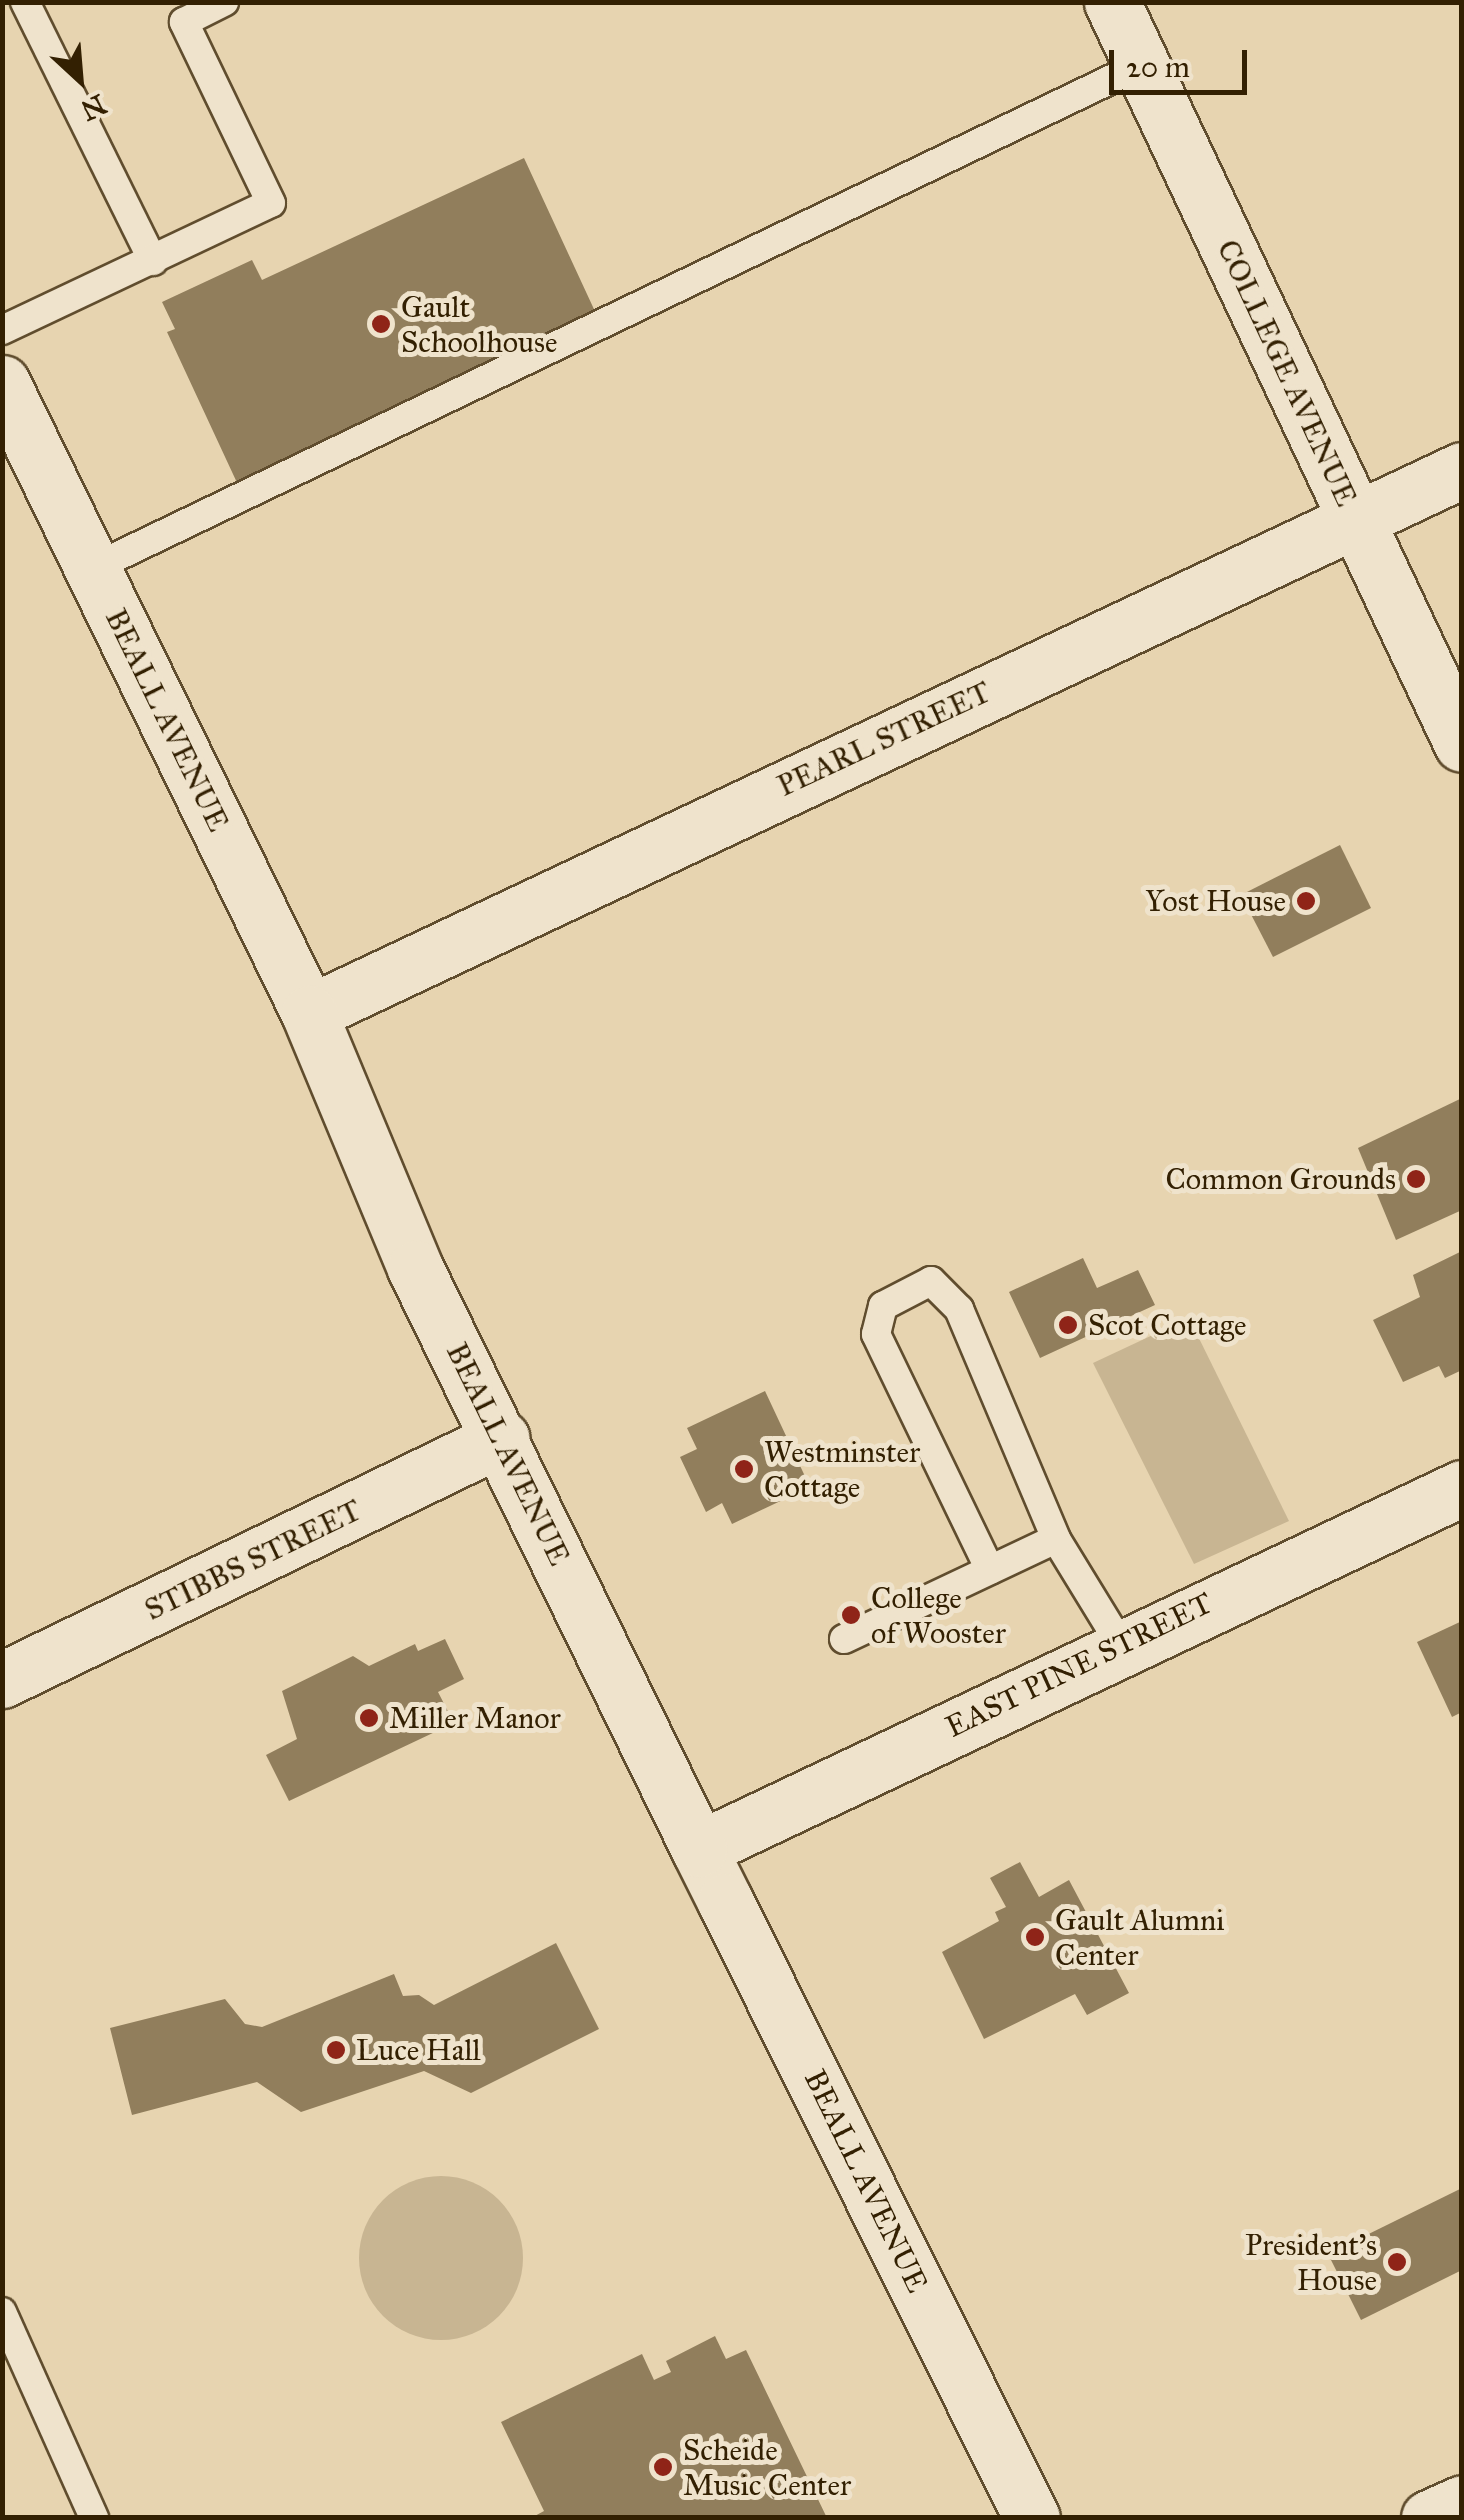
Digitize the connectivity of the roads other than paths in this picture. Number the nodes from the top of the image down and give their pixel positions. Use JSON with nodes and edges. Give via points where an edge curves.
{"nodes":[{"id":1,"x":26,"y":2,"type":"edge"},
{"id":2,"x":224,"y":2,"type":"edge"},
{"id":3,"x":1112,"y":2,"type":"edge"},
{"id":4,"x":179,"y":12,"type":"edge"},
{"id":5,"x":1141,"y":65,"type":"junction"},
{"id":6,"x":153,"y":260,"type":"junction"},
{"id":7,"x":2,"y":330,"type":"edge"},
{"id":8,"x":2,"y":383,"type":"edge"},
{"id":9,"x":1462,"y":470,"type":"edge"},
{"id":10,"x":1356,"y":520,"type":"junction"},
{"id":11,"x":93,"y":568,"type":"junction"},
{"id":12,"x":1462,"y":744,"type":"edge"},
{"id":13,"x":309,"y":1013,"type":"junction"},
{"id":14,"x":502,"y":1438,"type":"junction"},
{"id":15,"x":1462,"y":1488,"type":"edge"},
{"id":16,"x":1056,"y":1539,"type":"junction"},
{"id":17,"x":990,"y":1570,"type":"junction"},
{"id":18,"x":844,"y":1639,"type":"dead end"},
{"id":19,"x":1120,"y":1645,"type":"junction"},
{"id":20,"x":2,"y":1680,"type":"edge"},
{"id":21,"x":699,"y":1849,"type":"junction"},
{"id":22,"x":2,"y":2312,"type":"edge"},
{"id":23,"x":1462,"y":2503,"type":"edge"},
{"id":24,"x":94,"y":2518,"type":"edge"},
{"id":25,"x":1032,"y":2518,"type":"edge"},
{"id":26,"x":1429,"y":2518,"type":"edge"}],
"edges":[{"from":1,"to":6,"type":"lane"},
{"from":2,"to":4,"type":"lane"},
{"from":3,"to":5,"type":"street","name":"COLLEGE AVENUE"},
{"from":4,"to":6,"type":"lane","via":[[271,203]]},
{"from":5,"to":10,"type":"street","name":"COLLEGE AVENUE"},
{"from":5,"to":11,"type":"lane"},
{"from":6,"to":7,"type":"lane"},
{"from":8,"to":11,"type":"street","name":"BEALL AVENUE"},
{"from":9,"to":10,"type":"street","name":"PEARL STREET"},
{"from":10,"to":12,"type":"street","name":"COLLEGE AVENUE"},
{"from":10,"to":13,"type":"street","name":"PEARL STREET"},
{"from":11,"to":13,"type":"street","name":"BEALL AVENUE"},
{"from":13,"to":14,"type":"street","name":"BEALL AVENUE","via":[[416,1268]]},
{"from":14,"to":20,"type":"street","name":"STIBBS STREET"},
{"from":14,"to":21,"type":"street","name":"BEALL AVENUE"},
{"from":15,"to":19,"type":"street","name":"EAST PINE STREET"},
{"from":16,"to":17,"type":"lane"},
{"from":16,"to":17,"type":"lane","via":[[960,1309],[931,1282],[912,1290],[883,1306],[876,1334]]},
{"from":16,"to":19,"type":"lane"},
{"from":17,"to":18,"type":"lane"},
{"from":19,"to":21,"type":"street","name":"EAST PINE STREET"},
{"from":21,"to":25,"type":"street","name":"BEALL AVENUE"},
{"from":22,"to":24,"type":"lane"},
{"from":23,"to":26,"type":"street"}]}
